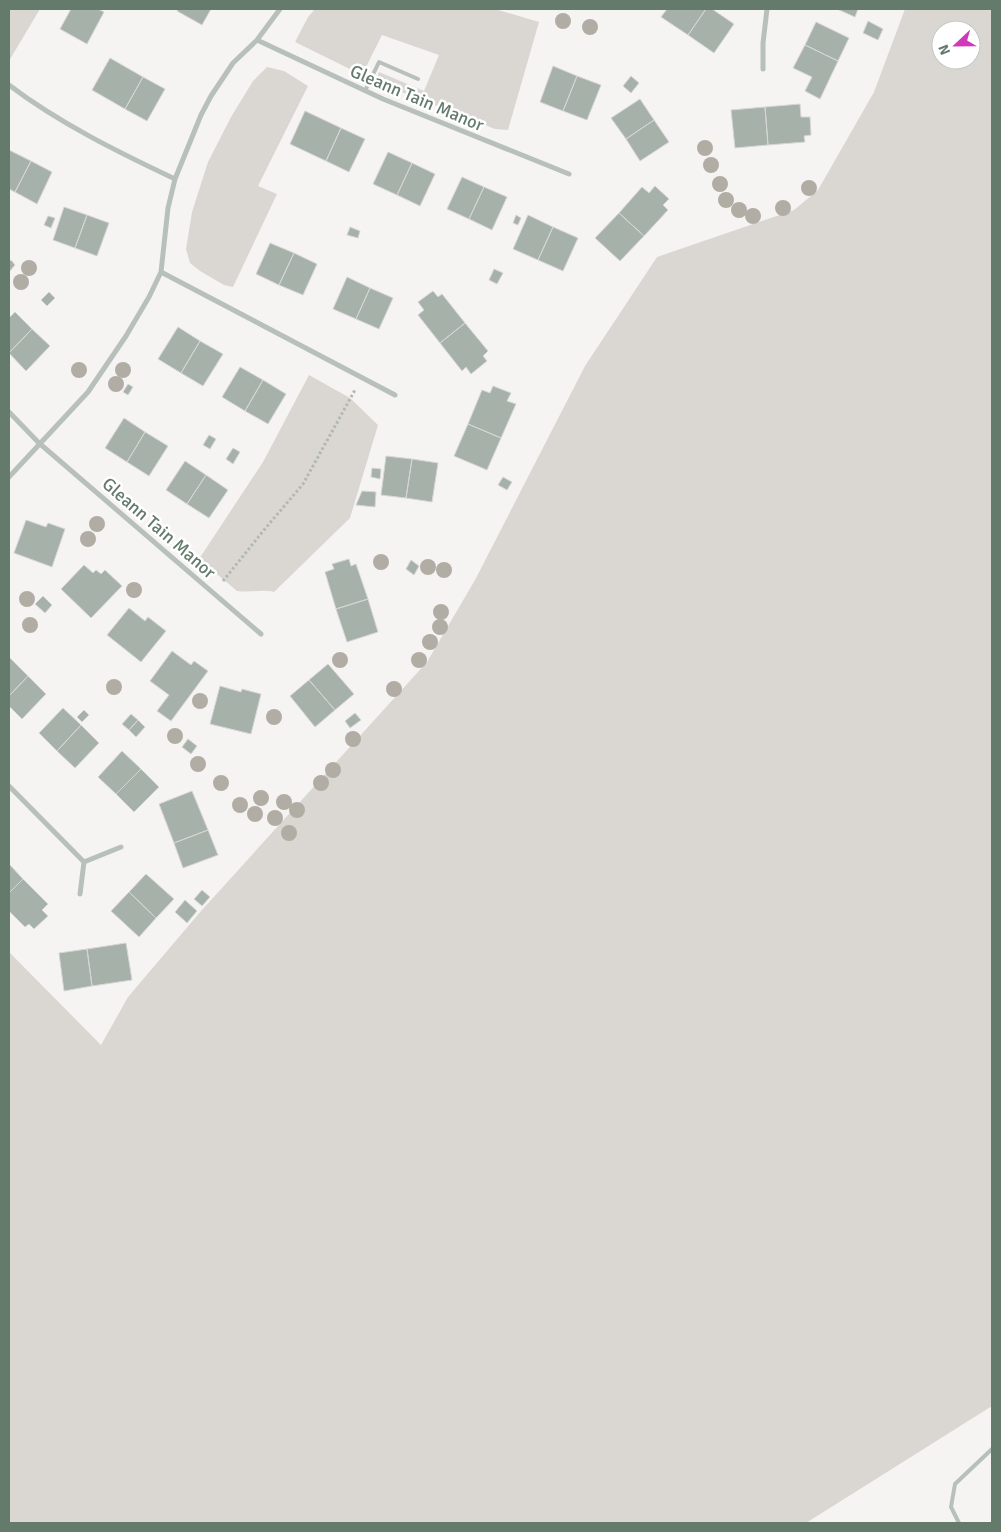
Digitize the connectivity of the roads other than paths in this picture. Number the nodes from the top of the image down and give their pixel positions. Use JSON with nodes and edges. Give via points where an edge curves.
{"nodes":[{"id":1,"x":280,"y":9,"type":"edge"},
{"id":2,"x":767,"y":9,"type":"edge"},
{"id":3,"x":257,"y":40,"type":"junction"},
{"id":4,"x":763,"y":69,"type":"dead end"},
{"id":5,"x":418,"y":79,"type":"dead end"},
{"id":6,"x":9,"y":85,"type":"edge"},
{"id":7,"x":366,"y":92,"type":"junction"},
{"id":8,"x":569,"y":174,"type":"dead end"},
{"id":9,"x":175,"y":179,"type":"junction"},
{"id":10,"x":161,"y":272,"type":"junction"},
{"id":11,"x":395,"y":395,"type":"dead end"},
{"id":12,"x":9,"y":412,"type":"edge"},
{"id":13,"x":39,"y":443,"type":"junction"},
{"id":14,"x":9,"y":477,"type":"edge"},
{"id":15,"x":261,"y":634,"type":"dead end"},
{"id":16,"x":9,"y":786,"type":"edge"},
{"id":17,"x":121,"y":847,"type":"dead end"},
{"id":18,"x":84,"y":862,"type":"junction"},
{"id":19,"x":80,"y":894,"type":"dead end"},
{"id":20,"x":992,"y":1449,"type":"edge"},
{"id":21,"x":959,"y":1523,"type":"edge"}],
"edges":[{"from":1,"to":3,"type":"street"},
{"from":2,"to":4,"type":"street"},
{"from":3,"to":7,"type":"street","name":"Gleann Tain Manor"},
{"from":3,"to":9,"type":"street","via":[[233,63],[210,96]]},
{"from":5,"to":7,"type":"lane","via":[[379,62]]},
{"from":6,"to":9,"type":"street","via":[[36,106]]},
{"from":7,"to":8,"type":"street","name":"Gleann Tain Manor"},
{"from":9,"to":10,"type":"street","via":[[168,208]]},
{"from":10,"to":11,"type":"street"},
{"from":10,"to":13,"type":"street","via":[[150,297],[88,392]]},
{"from":12,"to":13,"type":"street","name":"Gleann Tain Manor"},
{"from":13,"to":14,"type":"street"},
{"from":13,"to":15,"type":"street","name":"Gleann Tain Manor"},
{"from":16,"to":18,"type":"street"},
{"from":17,"to":18,"type":"street"},
{"from":18,"to":19,"type":"street"},
{"from":20,"to":21,"type":"lane","via":[[955,1484],[951,1507]]}]}
